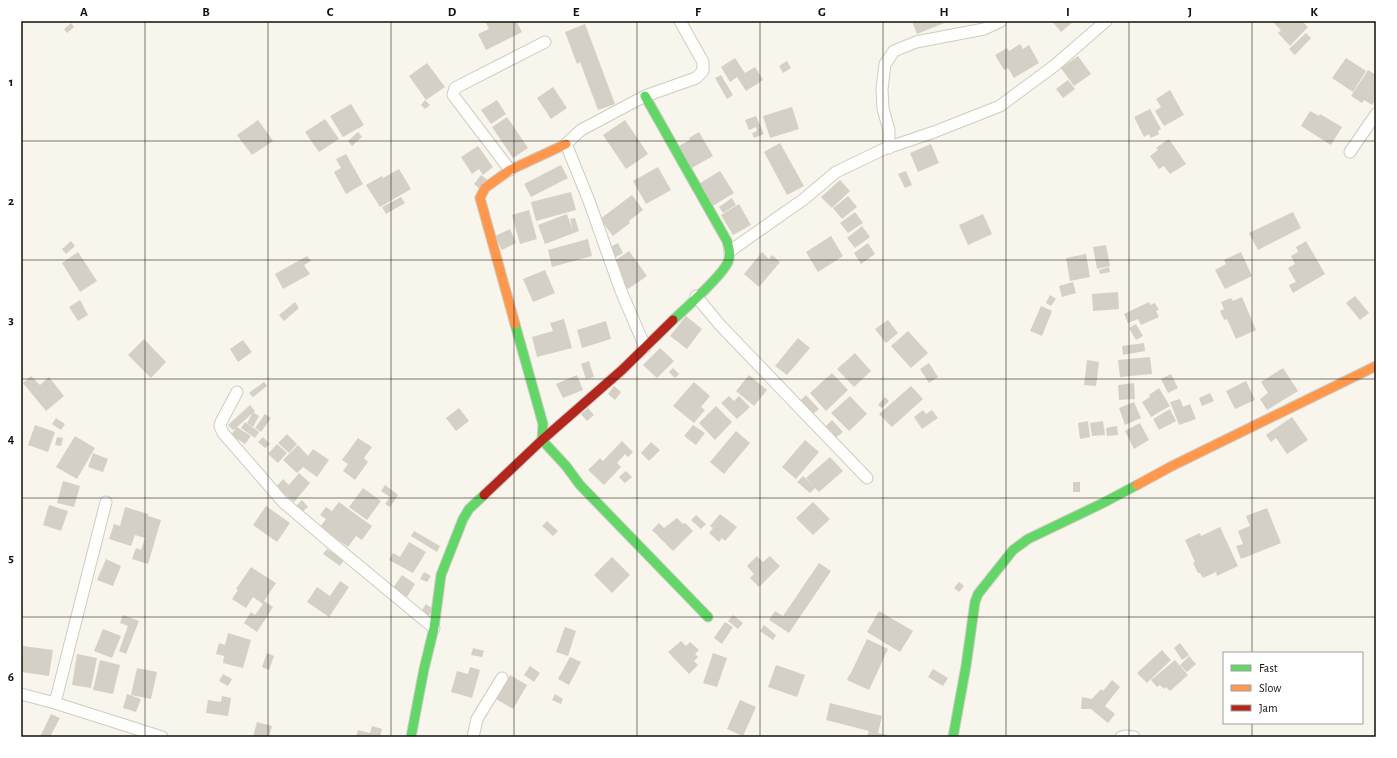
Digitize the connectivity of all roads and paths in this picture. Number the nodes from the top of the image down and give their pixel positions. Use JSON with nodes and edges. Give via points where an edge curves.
{"nodes":[{"id":1,"x":680,"y":21,"type":"edge"},
{"id":2,"x":1001,"y":21,"type":"edge"},
{"id":3,"x":1106,"y":21,"type":"edge"},
{"id":4,"x":545,"y":42,"type":"dead end"},
{"id":5,"x":645,"y":96,"type":"junction"},
{"id":6,"x":1376,"y":114,"type":"edge"},
{"id":7,"x":566,"y":144,"type":"junction"},
{"id":8,"x":888,"y":148,"type":"junction"},
{"id":9,"x":1350,"y":152,"type":"dead end"},
{"id":10,"x":510,"y":170,"type":"junction"},
{"id":11,"x":730,"y":251,"type":"junction"},
{"id":12,"x":696,"y":296,"type":"junction"},
{"id":13,"x":645,"y":347,"type":"junction"},
{"id":14,"x":1376,"y":366,"type":"edge"},
{"id":15,"x":237,"y":392,"type":"dead end"},
{"id":16,"x":542,"y":440,"type":"junction"},
{"id":17,"x":867,"y":478,"type":"dead end"},
{"id":18,"x":106,"y":502,"type":"dead end"},
{"id":19,"x":708,"y":618,"type":"dead end"},
{"id":20,"x":434,"y":628,"type":"junction"},
{"id":21,"x":502,"y":678,"type":"dead end"},
{"id":22,"x":21,"y":694,"type":"edge"},
{"id":23,"x":54,"y":703,"type":"junction"},
{"id":24,"x":162,"y":737,"type":"edge"},
{"id":25,"x":410,"y":737,"type":"edge"},
{"id":26,"x":473,"y":737,"type":"edge"},
{"id":27,"x":954,"y":737,"type":"edge"},
{"id":28,"x":1121,"y":737,"type":"edge"},
{"id":29,"x":1134,"y":737,"type":"edge"}],
"edges":[{"from":1,"to":5,"type":"street","via":[[703,62],[703,71],[696,78]]},
{"from":2,"to":8,"type":"street","via":[[984,29],[916,42],[894,51],[886,64],[882,89],[883,109],[889,130]]},
{"from":3,"to":8,"type":"street","via":[[1054,66],[1000,106]]},
{"from":4,"to":10,"type":"street","via":[[455,88],[453,95]]},
{"from":5,"to":7,"type":"street","via":[[581,130]]},
{"from":5,"to":11,"type":"street","via":[[727,241]]},
{"from":6,"to":9,"type":"street"},
{"from":7,"to":10,"type":"street"},
{"from":7,"to":13,"type":"street","via":[[621,291]]},
{"from":8,"to":11,"type":"street","via":[[836,172],[804,199]]},
{"from":10,"to":16,"type":"street","via":[[485,188],[480,198],[543,424]]},
{"from":11,"to":12,"type":"street","via":[[728,264],[723,271]]},
{"from":12,"to":13,"type":"street"},
{"from":12,"to":17,"type":"street","via":[[720,325]]},
{"from":13,"to":16,"type":"street"},
{"from":14,"to":27,"type":"street","via":[[1185,459],[1019,545],[978,594],[975,602]]},
{"from":15,"to":20,"type":"street","via":[[221,422],[223,433],[283,502]]},
{"from":16,"to":19,"type":"street","via":[[580,485]]},
{"from":16,"to":20,"type":"street","via":[[469,509],[463,519],[441,575]]},
{"from":18,"to":23,"type":"street"},
{"from":20,"to":25,"type":"street"},
{"from":21,"to":26,"type":"street","via":[[477,719]]},
{"from":22,"to":23,"type":"street"},
{"from":23,"to":24,"type":"street"},
{"from":28,"to":29,"type":"street"}]}
